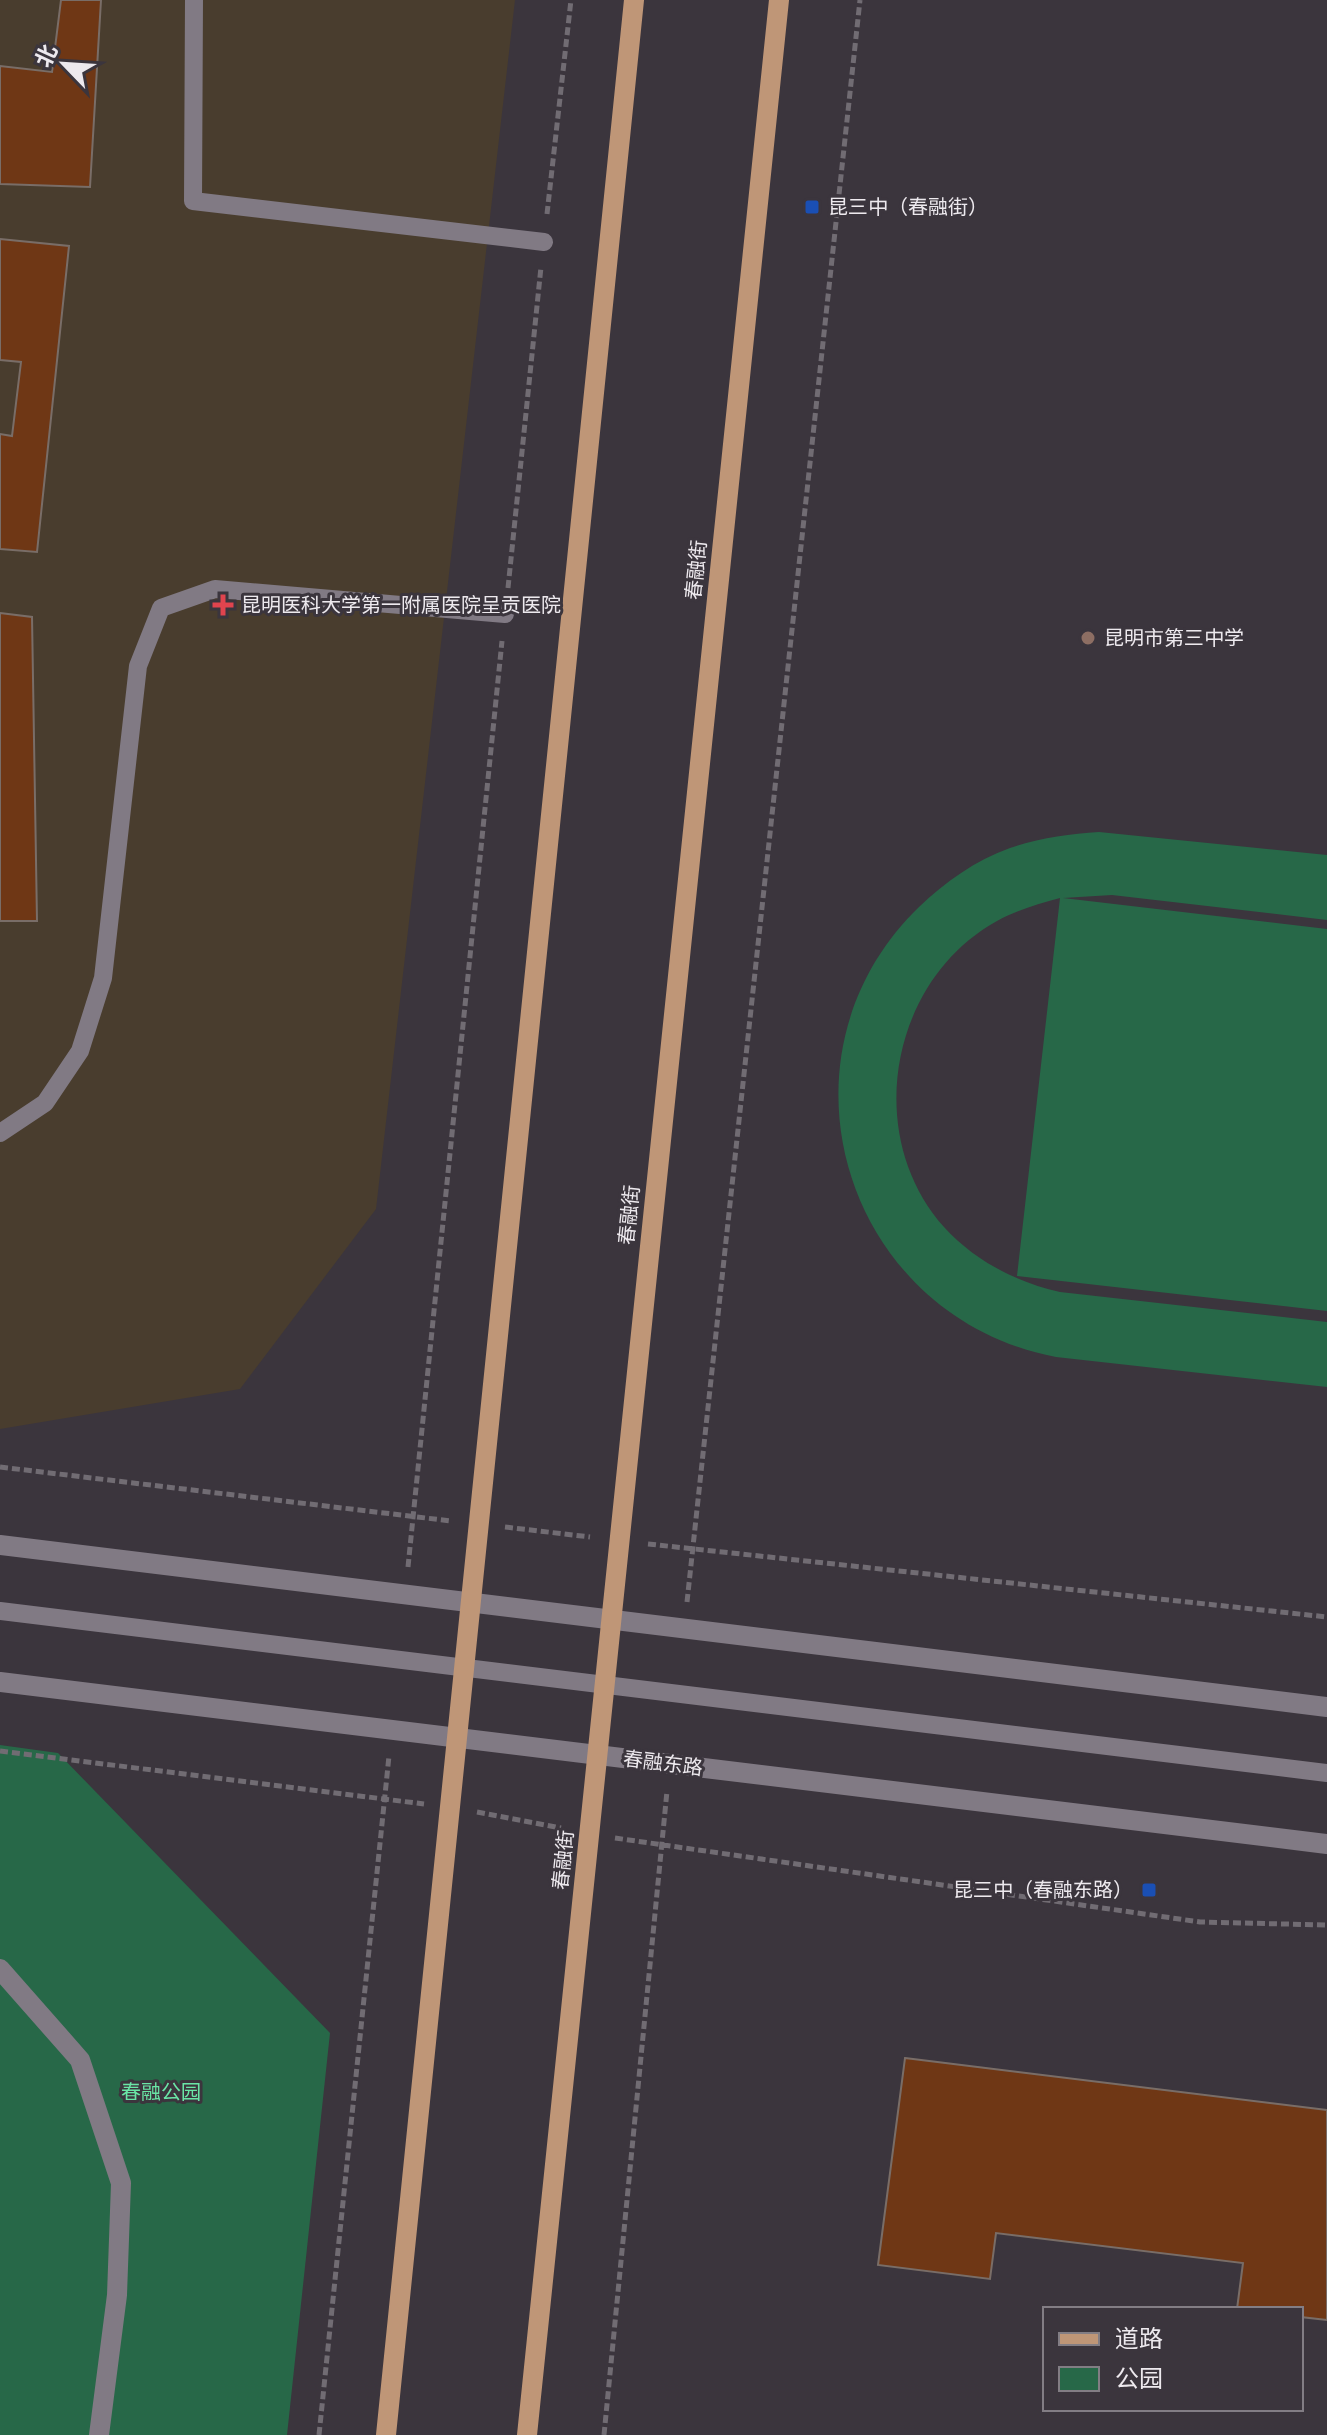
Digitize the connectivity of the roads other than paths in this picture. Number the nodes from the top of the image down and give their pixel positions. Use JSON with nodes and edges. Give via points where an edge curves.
{"nodes":[{"id":1,"x":194,"y":0,"type":"edge"},
{"id":2,"x":634,"y":0,"type":"edge"},
{"id":3,"x":779,"y":0,"type":"edge"},
{"id":4,"x":544,"y":242,"type":"road end"},
{"id":5,"x":505,"y":614,"type":"road end"},
{"id":6,"x":0,"y":1133,"type":"edge"},
{"id":7,"x":0,"y":1545,"type":"edge"},
{"id":8,"x":470,"y":1603,"type":"junction"},
{"id":9,"x":0,"y":1611,"type":"edge"},
{"id":10,"x":611,"y":1620,"type":"junction"},
{"id":11,"x":464,"y":1668,"type":"junction"},
{"id":12,"x":0,"y":1682,"type":"edge"},
{"id":13,"x":605,"y":1685,"type":"junction"},
{"id":14,"x":1327,"y":1707,"type":"edge"},
{"id":15,"x":457,"y":1738,"type":"junction"},
{"id":16,"x":597,"y":1755,"type":"junction"},
{"id":17,"x":1327,"y":1773,"type":"edge"},
{"id":18,"x":1327,"y":1844,"type":"edge"},
{"id":19,"x":0,"y":1969,"type":"edge"},
{"id":20,"x":99,"y":2435,"type":"edge"},
{"id":21,"x":386,"y":2435,"type":"edge"},
{"id":22,"x":527,"y":2435,"type":"edge"}],
"edges":[{"from":1,"to":4,"type":"lane","via":[[193,201]]},
{"from":2,"to":8,"type":"main road"},
{"from":3,"to":10,"type":"main road","name":"春融街"},
{"from":5,"to":6,"type":"lane","via":[[215,589],[161,608],[138,666],[103,978],[80,1051],[45,1103]]},
{"from":7,"to":8,"type":"main road"},
{"from":8,"to":10,"type":"main road"},
{"from":8,"to":11,"type":"main road"},
{"from":9,"to":11,"type":"lane"},
{"from":10,"to":13,"type":"main road","name":"春融街"},
{"from":10,"to":14,"type":"main road"},
{"from":11,"to":13,"type":"lane"},
{"from":11,"to":15,"type":"main road"},
{"from":12,"to":15,"type":"main road","name":"春融东路"},
{"from":13,"to":16,"type":"main road","name":"春融街"},
{"from":13,"to":17,"type":"lane"},
{"from":15,"to":16,"type":"main road","name":"春融东路"},
{"from":15,"to":21,"type":"main road"},
{"from":16,"to":18,"type":"main road","name":"春融东路"},
{"from":16,"to":22,"type":"main road","name":"春融街"},
{"from":19,"to":20,"type":"main road","via":[[80,2060],[121,2183],[117,2295]]}]}
